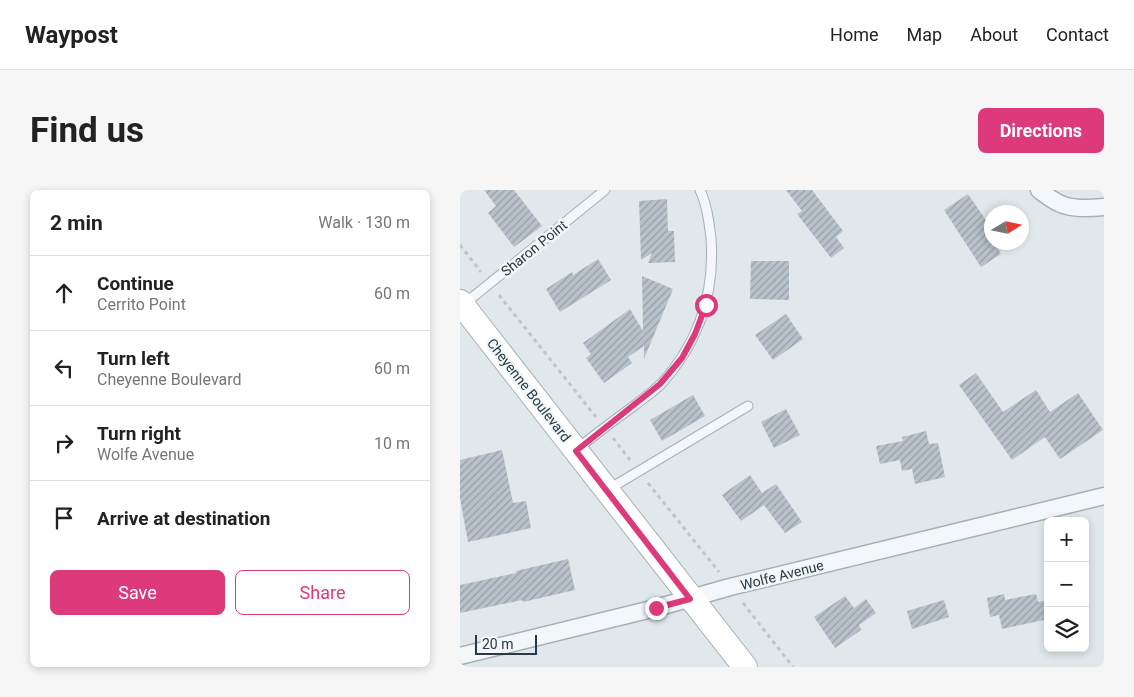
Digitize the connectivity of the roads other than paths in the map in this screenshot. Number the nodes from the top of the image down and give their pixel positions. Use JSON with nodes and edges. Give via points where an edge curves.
{"nodes":[{"id":1,"x":605,"y":190,"type":"edge"},
{"id":2,"x":700,"y":190,"type":"edge"},
{"id":3,"x":1039,"y":190,"type":"edge"},
{"id":4,"x":1104,"y":206,"type":"edge"},
{"id":5,"x":461,"y":304,"type":"edge"},
{"id":6,"x":748,"y":406,"type":"dead end"},
{"id":7,"x":576,"y":451,"type":"junction"},
{"id":8,"x":606,"y":490,"type":"junction"},
{"id":9,"x":1104,"y":496,"type":"edge"},
{"id":10,"x":690,"y":599,"type":"junction"},
{"id":11,"x":460,"y":656,"type":"edge"},
{"id":12,"x":745,"y":667,"type":"edge"}],
"edges":[{"from":1,"to":5,"type":"lane","name":"Sharon Point"},
{"from":2,"to":7,"type":"lane","via":[[710,225],[712,254],[706,305],[695,334],[682,358],[660,384]]},
{"from":3,"to":4,"type":"street","via":[[1067,206]]},
{"from":5,"to":7,"type":"main road","name":"Cheyenne Boulevard"},
{"from":6,"to":8,"type":"lane"},
{"from":7,"to":8,"type":"main road","name":"Cheyenne Boulevard"},
{"from":8,"to":10,"type":"main road","name":"Cheyenne Boulevard"},
{"from":9,"to":10,"type":"street","name":"Wolfe Avenue"},
{"from":10,"to":11,"type":"street","name":"Wolfe Avenue"},
{"from":10,"to":12,"type":"main road","name":"Cheyenne Boulevard"}]}
